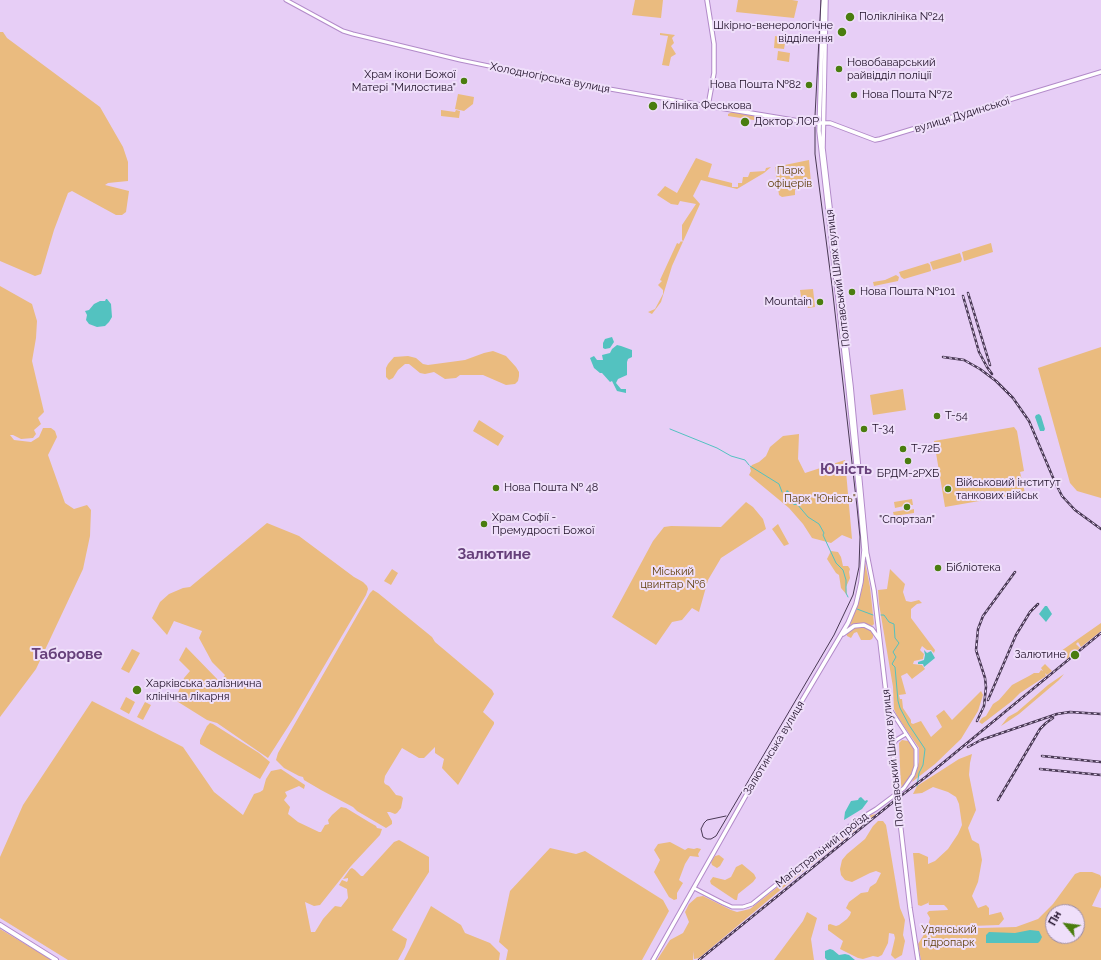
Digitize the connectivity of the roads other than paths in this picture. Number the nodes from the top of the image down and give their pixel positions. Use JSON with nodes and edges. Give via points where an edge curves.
{"nodes":[{"id":1,"x":286,"y":0,"type":"edge"},
{"id":2,"x":707,"y":0,"type":"edge"},
{"id":3,"x":823,"y":0,"type":"edge"},
{"id":4,"x":826,"y":0,"type":"edge"},
{"id":5,"x":1101,"y":72,"type":"edge"},
{"id":6,"x":708,"y":106,"type":"junction"},
{"id":7,"x":818,"y":123,"type":"junction"},
{"id":8,"x":823,"y":123,"type":"junction"},
{"id":9,"x":862,"y":527,"type":"joint"},
{"id":10,"x":863,"y":541,"type":"junction"},
{"id":11,"x":867,"y":556,"type":"junction"},
{"id":12,"x":848,"y":623,"type":"junction"},
{"id":13,"x":852,"y":627,"type":"junction"},
{"id":14,"x":842,"y":634,"type":"junction"},
{"id":15,"x":880,"y":640,"type":"junction"},
{"id":16,"x":887,"y":704,"type":"junction"},
{"id":17,"x":906,"y":734,"type":"junction"},
{"id":18,"x":892,"y":747,"type":"junction"},
{"id":19,"x":694,"y":888,"type":"junction"},
{"id":20,"x":0,"y":925,"type":"edge"},
{"id":21,"x":56,"y":960,"type":"edge"},
{"id":22,"x":653,"y":960,"type":"edge"},
{"id":23,"x":918,"y":960,"type":"edge"}],
"edges":[{"from":1,"to":6,"type":"main road","name":"Холодногірська вулиця","via":[[353,34],[552,79]]},
{"from":2,"to":6,"type":"main road","via":[[714,44],[714,73]]},
{"from":3,"to":7,"type":"main road","name":"Полтавський Шлях вулиця"},
{"from":4,"to":8,"type":"main road","name":"Полтавський Шлях вулиця"},
{"from":5,"to":8,"type":"main road","name":"вулиця Дудинської","via":[[878,140],[830,123]]},
{"from":6,"to":7,"type":"main road","name":"Холодногірська вулиця"},
{"from":7,"to":8,"type":"main road","name":"Холодногірська вулиця"},
{"from":7,"to":9,"type":"main road","name":"Полтавський Шлях вулиця"},
{"from":8,"to":11,"type":"main road","name":"Полтавський Шлях вулиця","via":[[824,163],[851,386]]},
{"from":9,"to":10,"type":"main road","name":"Залютинська вулиця"},
{"from":10,"to":11,"type":"main road","name":"Полтавський Шлях вулиця"},
{"from":10,"to":12,"type":"main road","name":"Залютинська вулиця","via":[[861,582]]},
{"from":11,"to":15,"type":"main road","name":"Полтавський Шлях вулиця"},
{"from":12,"to":13,"type":"main road"},
{"from":12,"to":14,"type":"main road","name":"Залютинська вулиця"},
{"from":13,"to":14,"type":"main road"},
{"from":13,"to":15,"type":"main road","via":[[860,624],[868,627]]},
{"from":14,"to":19,"type":"main road","name":"Залютинська вулиця"},
{"from":15,"to":16,"type":"main road","name":"Полтавський Шлях вулиця"},
{"from":16,"to":17,"type":"main road","name":"Магістральний проїзд"},
{"from":16,"to":18,"type":"main road","name":"Полтавський Шлях вулиця"},
{"from":17,"to":18,"type":"main road","via":[[896,740]]},
{"from":17,"to":19,"type":"main road","name":"Магістральний проїзд","via":[[916,749],[913,775],[909,783],[882,805],[856,821],[752,904],[732,907]]},
{"from":18,"to":23,"type":"main road","name":"Полтавський Шлях вулиця","bridge":true},
{"from":19,"to":22,"type":"main road","name":"Залютинська вулиця"},
{"from":20,"to":21,"type":"highway"}]}
